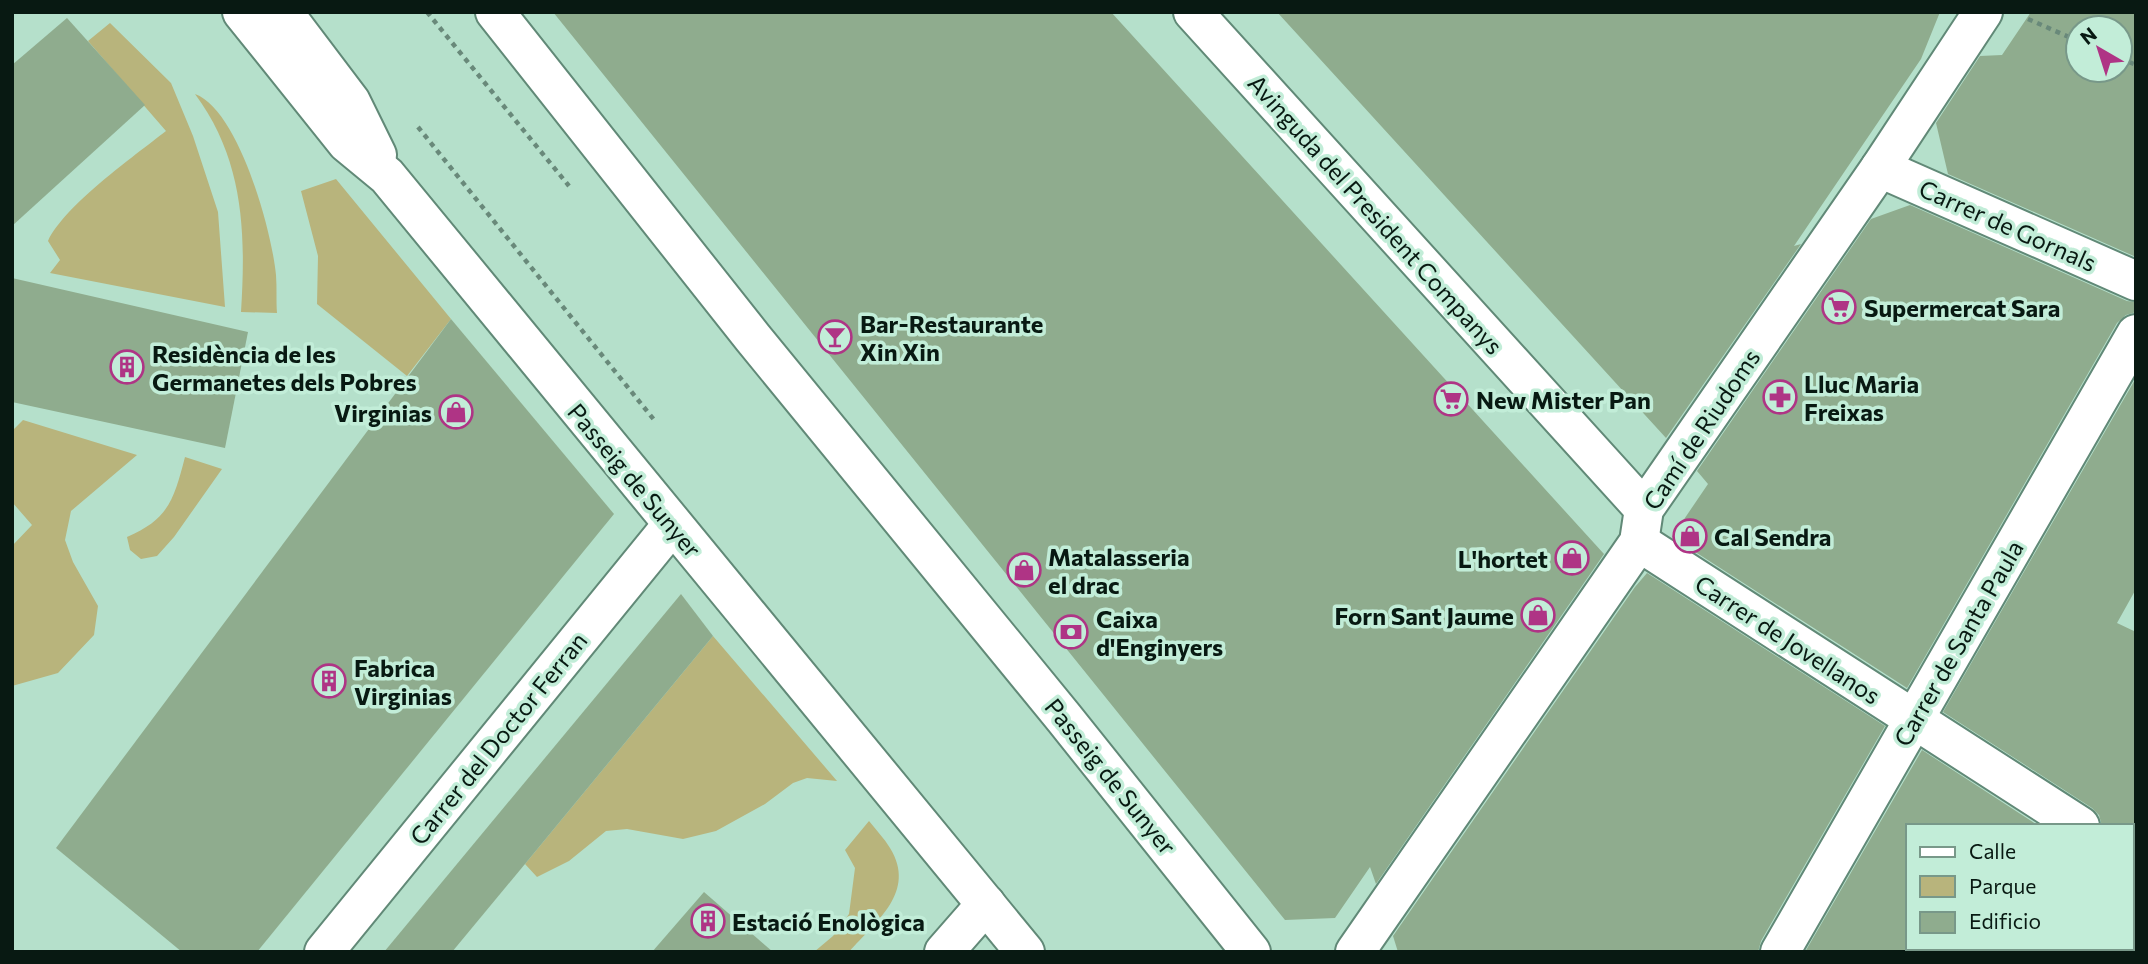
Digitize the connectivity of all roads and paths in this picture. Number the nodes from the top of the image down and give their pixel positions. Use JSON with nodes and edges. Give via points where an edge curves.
{"nodes":[{"id":1,"x":242,"y":12,"type":"edge"},
{"id":2,"x":283,"y":12,"type":"edge"},
{"id":3,"x":495,"y":12,"type":"edge"},
{"id":4,"x":1193,"y":12,"type":"edge"},
{"id":5,"x":1983,"y":12,"type":"edge"},
{"id":6,"x":2022,"y":17,"type":"dead end"},
{"id":7,"x":2064,"y":35,"type":"edge"},
{"id":8,"x":412,"y":120,"type":"dead end"},
{"id":9,"x":1880,"y":168,"type":"junction"},
{"id":10,"x":387,"y":176,"type":"junction"},
{"id":11,"x":2136,"y":281,"type":"edge"},
{"id":12,"x":2136,"y":334,"type":"edge"},
{"id":13,"x":656,"y":421,"type":"dead end"},
{"id":14,"x":672,"y":525,"type":"junction"},
{"id":15,"x":1641,"y":526,"type":"junction"},
{"id":16,"x":1914,"y":720,"type":"junction"},
{"id":17,"x":2077,"y":824,"type":"edge"},
{"id":18,"x":986,"y":904,"type":"junction"},
{"id":19,"x":324,"y":952,"type":"edge"},
{"id":20,"x":944,"y":952,"type":"edge"},
{"id":21,"x":1025,"y":952,"type":"edge"},
{"id":22,"x":1251,"y":952,"type":"edge"},
{"id":23,"x":1355,"y":952,"type":"edge"},
{"id":24,"x":1780,"y":952,"type":"edge"}],
"edges":[{"from":1,"to":10,"type":"street","name":"Passeig de Sunyer","via":[[347,143]]},
{"from":2,"to":10,"type":"street","via":[[351,102]]},
{"from":3,"to":22,"type":"street","name":"Passeig de Sunyer"},
{"from":4,"to":15,"type":"street","name":"Avinguda del President Companys"},
{"from":5,"to":9,"type":"street","name":"Camí de Riudoms"},
{"from":6,"to":7,"type":"path"},
{"from":8,"to":13,"type":"path"},
{"from":9,"to":11,"type":"street","name":"Carrer de Gornals"},
{"from":9,"to":15,"type":"street","name":"Camí de Riudoms"},
{"from":10,"to":14,"type":"street","name":"Passeig de Sunyer"},
{"from":12,"to":16,"type":"street","name":"Carrer de Santa Paula"},
{"from":14,"to":18,"type":"street","name":"Passeig de Sunyer"},
{"from":14,"to":19,"type":"street","name":"Carrer del Doctor Ferran"},
{"from":15,"to":16,"type":"street","name":"Carrer de Jovellanos"},
{"from":15,"to":23,"type":"street","name":"Camí de Riudoms"},
{"from":16,"to":17,"type":"street","name":"Carrer de Jovellanos"},
{"from":16,"to":24,"type":"street","name":"Carrer de Santa Paula"},
{"from":18,"to":20,"type":"street"},
{"from":18,"to":21,"type":"street","name":"Passeig de Sunyer"}]}
